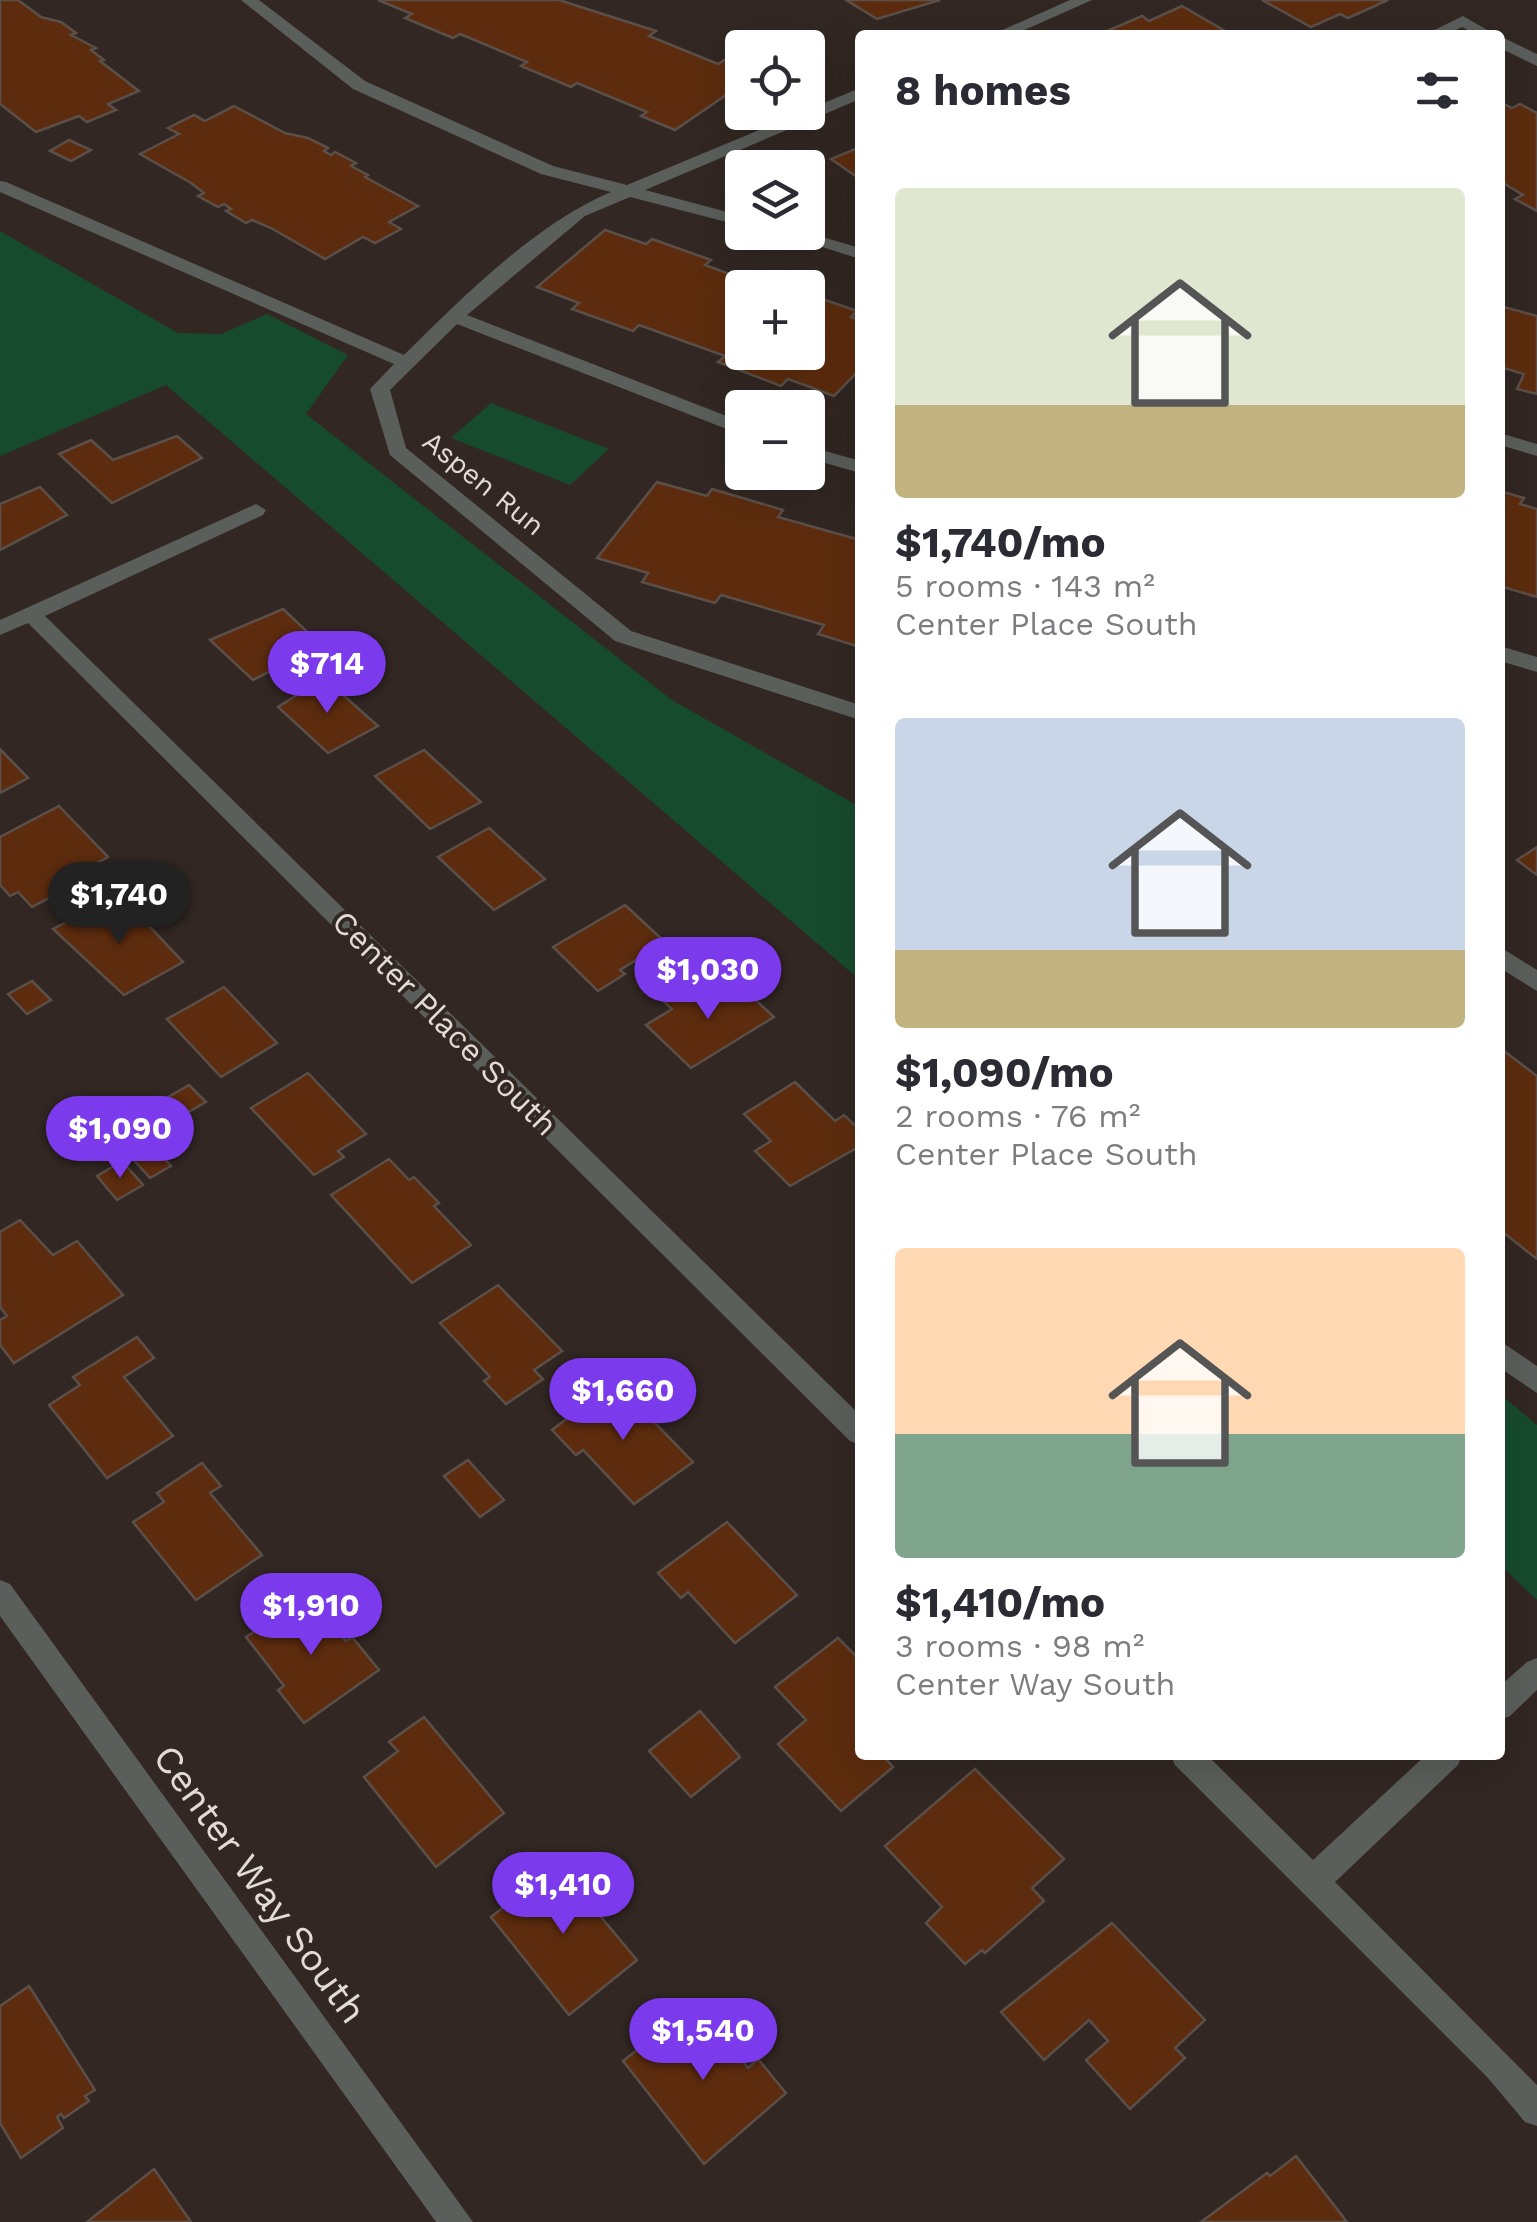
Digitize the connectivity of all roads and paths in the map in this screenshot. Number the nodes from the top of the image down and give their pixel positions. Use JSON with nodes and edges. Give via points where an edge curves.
{"nodes":[{"id":1,"x":249,"y":0,"type":"edge"},
{"id":2,"x":1084,"y":0,"type":"edge"},
{"id":3,"x":1012,"y":30,"type":"edge"},
{"id":4,"x":1444,"y":30,"type":"edge"},
{"id":5,"x":1478,"y":30,"type":"edge"},
{"id":6,"x":1505,"y":44,"type":"edge"},
{"id":7,"x":1537,"y":61,"type":"edge"},
{"id":8,"x":855,"y":95,"type":"edge"},
{"id":9,"x":0,"y":186,"type":"edge"},
{"id":10,"x":628,"y":189,"type":"junction"},
{"id":11,"x":725,"y":216,"type":"edge"},
{"id":12,"x":825,"y":244,"type":"edge"},
{"id":13,"x":855,"y":253,"type":"edge"},
{"id":14,"x":454,"y":316,"type":"junction"},
{"id":15,"x":407,"y":362,"type":"junction"},
{"id":16,"x":725,"y":422,"type":"edge"},
{"id":17,"x":1505,"y":440,"type":"edge"},
{"id":18,"x":1537,"y":450,"type":"edge"},
{"id":19,"x":825,"y":457,"type":"edge"},
{"id":20,"x":855,"y":466,"type":"edge"},
{"id":21,"x":256,"y":510,"type":"dead end"},
{"id":22,"x":31,"y":614,"type":"junction"},
{"id":23,"x":0,"y":628,"type":"edge"},
{"id":24,"x":1505,"y":655,"type":"edge"},
{"id":25,"x":1537,"y":664,"type":"edge"},
{"id":26,"x":855,"y":711,"type":"edge"},
{"id":27,"x":1505,"y":960,"type":"edge"},
{"id":28,"x":1537,"y":982,"type":"edge"},
{"id":29,"x":1505,"y":1356,"type":"edge"},
{"id":30,"x":1537,"y":1382,"type":"edge"},
{"id":31,"x":855,"y":1428,"type":"edge"},
{"id":32,"x":0,"y":1593,"type":"edge"},
{"id":33,"x":1537,"y":1671,"type":"edge"},
{"id":34,"x":1505,"y":1701,"type":"edge"},
{"id":35,"x":1191,"y":1760,"type":"edge"},
{"id":36,"x":1442,"y":1760,"type":"edge"},
{"id":37,"x":1313,"y":1881,"type":"junction"},
{"id":38,"x":1537,"y":2110,"type":"edge"},
{"id":39,"x":456,"y":2222,"type":"edge"}],
"edges":[{"from":1,"to":10,"type":"street","via":[[359,85],[547,170]]},
{"from":2,"to":3,"type":"street"},
{"from":4,"to":5,"type":"street","via":[[1463,22]]},
{"from":6,"to":7,"type":"street"},
{"from":8,"to":10,"type":"street"},
{"from":9,"to":15,"type":"street"},
{"from":10,"to":11,"type":"street"},
{"from":10,"to":14,"type":"street","via":[[579,212]]},
{"from":12,"to":13,"type":"street"},
{"from":14,"to":15,"type":"street"},
{"from":14,"to":16,"type":"street"},
{"from":15,"to":26,"type":"street","name":"Aspen Run","via":[[380,389],[397,450],[623,636]]},
{"from":17,"to":18,"type":"street"},
{"from":19,"to":20,"type":"street"},
{"from":21,"to":22,"type":"street"},
{"from":22,"to":23,"type":"street"},
{"from":22,"to":31,"type":"street","name":"Center Place South"},
{"from":24,"to":25,"type":"street"},
{"from":27,"to":28,"type":"street"},
{"from":29,"to":30,"type":"street"},
{"from":32,"to":39,"type":"street","name":"Center Way South"},
{"from":33,"to":34,"type":"street"},
{"from":35,"to":37,"type":"street"},
{"from":36,"to":37,"type":"street"},
{"from":37,"to":38,"type":"street"}]}
